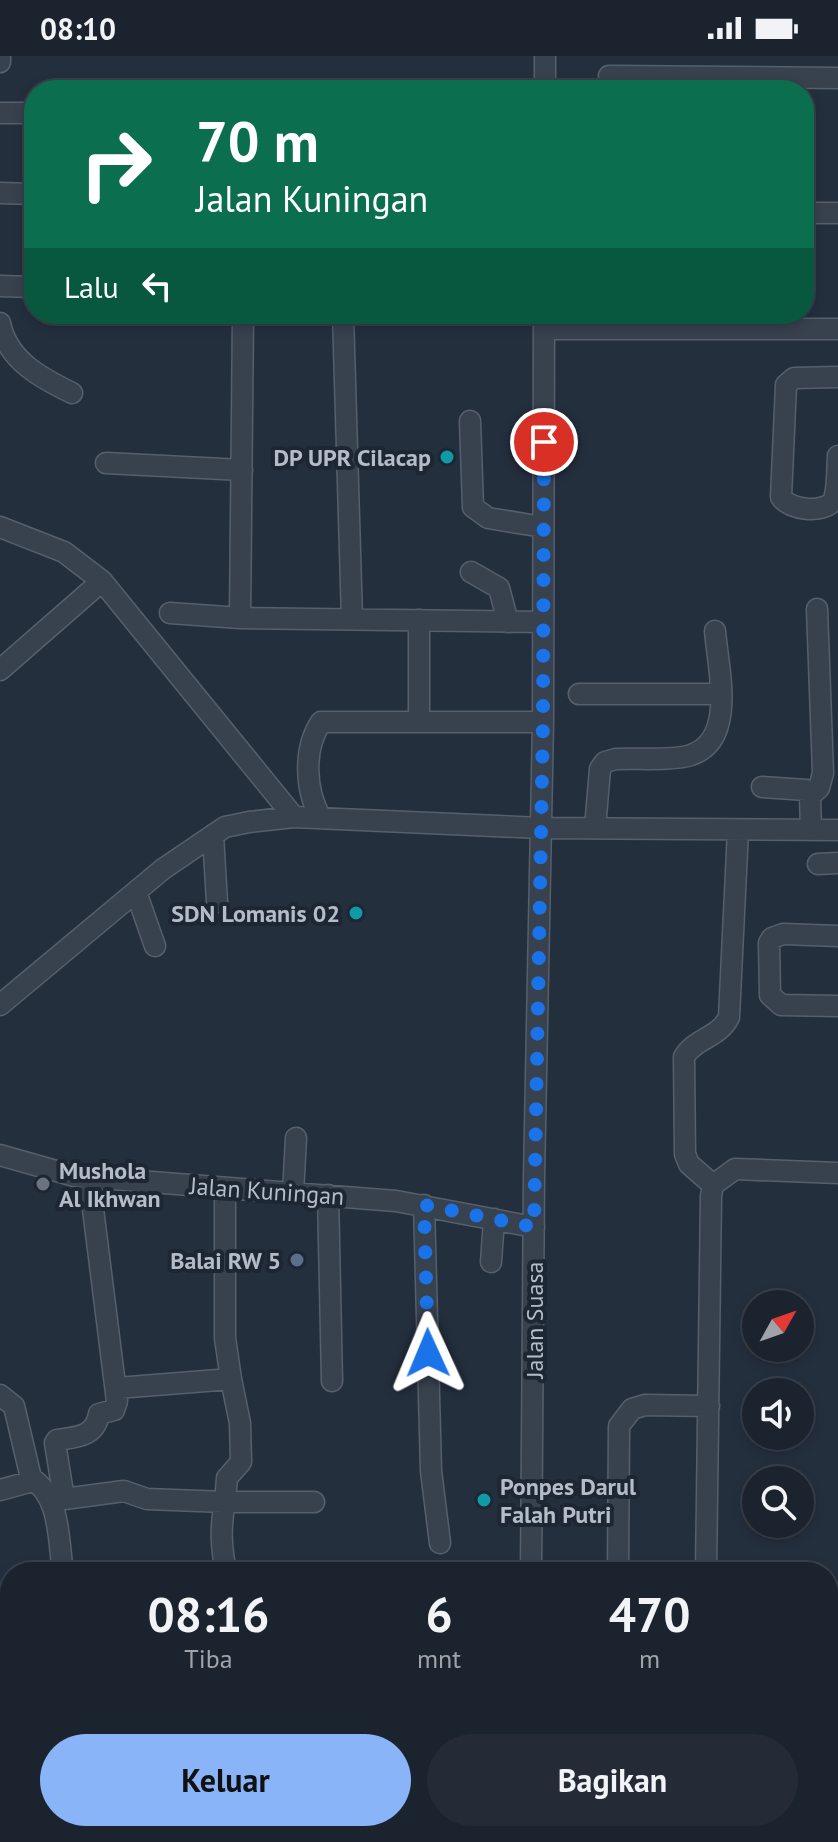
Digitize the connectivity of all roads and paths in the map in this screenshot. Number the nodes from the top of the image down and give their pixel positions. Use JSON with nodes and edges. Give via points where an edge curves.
{"nodes":[{"id":1,"x":0,"y":56,"type":"edge"},
{"id":2,"x":545,"y":56,"type":"edge"},
{"id":3,"x":0,"y":62,"type":"edge"},
{"id":4,"x":609,"y":74,"type":"edge"},
{"id":5,"x":838,"y":78,"type":"edge"},
{"id":6,"x":545,"y":80,"type":"edge"},
{"id":7,"x":0,"y":113,"type":"edge"},
{"id":8,"x":24,"y":113,"type":"edge"},
{"id":9,"x":0,"y":193,"type":"edge"},
{"id":10,"x":24,"y":194,"type":"edge"},
{"id":11,"x":814,"y":213,"type":"edge"},
{"id":12,"x":838,"y":213,"type":"edge"},
{"id":13,"x":0,"y":286,"type":"edge"},
{"id":14,"x":24,"y":287,"type":"edge"},
{"id":15,"x":0,"y":323,"type":"edge"},
{"id":16,"x":243,"y":324,"type":"edge"},
{"id":17,"x":343,"y":324,"type":"edge"},
{"id":18,"x":544,"y":324,"type":"edge"},
{"id":19,"x":803,"y":324,"type":"edge"},
{"id":20,"x":838,"y":329,"type":"edge"},
{"id":21,"x":838,"y":377,"type":"edge"},
{"id":22,"x":72,"y":393,"type":"dead end"},
{"id":23,"x":470,"y":421,"type":"dead end"},
{"id":24,"x":838,"y":456,"type":"edge"},
{"id":25,"x":106,"y":463,"type":"dead end"},
{"id":26,"x":242,"y":470,"type":"junction"},
{"id":27,"x":0,"y":527,"type":"edge"},
{"id":28,"x":543,"y":527,"type":"junction"},
{"id":29,"x":471,"y":572,"type":"dead end"},
{"id":30,"x":102,"y":581,"type":"junction"},
{"id":31,"x":817,"y":609,"type":"dead end"},
{"id":32,"x":170,"y":613,"type":"dead end"},
{"id":33,"x":240,"y":618,"type":"junction"},
{"id":34,"x":352,"y":619,"type":"junction"},
{"id":35,"x":419,"y":620,"type":"junction"},
{"id":36,"x":508,"y":622,"type":"junction"},
{"id":37,"x":543,"y":622,"type":"junction"},
{"id":38,"x":715,"y":631,"type":"dead end"},
{"id":39,"x":0,"y":670,"type":"edge"},
{"id":40,"x":579,"y":694,"type":"dead end"},
{"id":41,"x":720,"y":694,"type":"junction"},
{"id":42,"x":419,"y":722,"type":"junction"},
{"id":43,"x":543,"y":722,"type":"junction"},
{"id":44,"x":762,"y":787,"type":"dead end"},
{"id":45,"x":810,"y":796,"type":"junction"},
{"id":46,"x":294,"y":817,"type":"junction"},
{"id":47,"x":321,"y":818,"type":"junction"},
{"id":48,"x":541,"y":828,"type":"junction"},
{"id":49,"x":595,"y":828,"type":"junction"},
{"id":50,"x":738,"y":830,"type":"junction"},
{"id":51,"x":811,"y":830,"type":"junction"},
{"id":52,"x":838,"y":830,"type":"edge"},
{"id":53,"x":213,"y":835,"type":"junction"},
{"id":54,"x":136,"y":892,"type":"junction"},
{"id":55,"x":217,"y":902,"type":"dead end"},
{"id":56,"x":838,"y":936,"type":"edge"},
{"id":57,"x":155,"y":946,"type":"dead end"},
{"id":58,"x":0,"y":1005,"type":"edge"},
{"id":59,"x":838,"y":1006,"type":"edge"},
{"id":60,"x":296,"y":1138,"type":"dead end"},
{"id":61,"x":0,"y":1155,"type":"edge"},
{"id":62,"x":838,"y":1173,"type":"edge"},
{"id":63,"x":89,"y":1177,"type":"junction"},
{"id":64,"x":713,"y":1185,"type":"junction"},
{"id":65,"x":225,"y":1188,"type":"junction"},
{"id":66,"x":293,"y":1193,"type":"junction"},
{"id":67,"x":328,"y":1195,"type":"junction"},
{"id":68,"x":424,"y":1205,"type":"junction"},
{"id":69,"x":494,"y":1219,"type":"junction"},
{"id":70,"x":534,"y":1227,"type":"junction"},
{"id":71,"x":491,"y":1262,"type":"dead end"},
{"id":72,"x":231,"y":1379,"type":"junction"},
{"id":73,"x":332,"y":1381,"type":"dead end"},
{"id":74,"x":117,"y":1388,"type":"junction"},
{"id":75,"x":0,"y":1395,"type":"edge"},
{"id":76,"x":709,"y":1406,"type":"junction"},
{"id":77,"x":33,"y":1481,"type":"junction"},
{"id":78,"x":0,"y":1490,"type":"edge"},
{"id":79,"x":58,"y":1500,"type":"junction"},
{"id":80,"x":225,"y":1502,"type":"junction"},
{"id":81,"x":314,"y":1502,"type":"dead end"},
{"id":82,"x":440,"y":1543,"type":"dead end"},
{"id":83,"x":62,"y":1562,"type":"edge"},
{"id":84,"x":224,"y":1562,"type":"edge"},
{"id":85,"x":531,"y":1562,"type":"edge"},
{"id":86,"x":618,"y":1562,"type":"edge"},
{"id":87,"x":706,"y":1562,"type":"edge"}],
"edges":[{"from":1,"to":3,"type":"street"},
{"from":2,"to":6,"type":"street"},
{"from":4,"to":5,"type":"street"},
{"from":7,"to":8,"type":"street"},
{"from":9,"to":10,"type":"street"},
{"from":11,"to":12,"type":"street"},
{"from":13,"to":14,"type":"street"},
{"from":15,"to":22,"type":"street","via":[[3,339],[18,358],[43,379]]},
{"from":16,"to":26,"type":"street"},
{"from":17,"to":34,"type":"street"},
{"from":18,"to":28,"type":"street","name":"Jalan Suasa"},
{"from":19,"to":20,"type":"street"},
{"from":21,"to":24,"type":"street","via":[[794,378],[786,385],[781,497],[786,505],[831,504]]},
{"from":23,"to":28,"type":"street","via":[[473,507],[488,518]]},
{"from":25,"to":26,"type":"street"},
{"from":26,"to":33,"type":"street"},
{"from":27,"to":30,"type":"street","via":[[64,552]]},
{"from":28,"to":37,"type":"street","name":"Jalan Suasa"},
{"from":29,"to":36,"type":"street","via":[[499,588]]},
{"from":30,"to":39,"type":"street"},
{"from":30,"to":46,"type":"street"},
{"from":31,"to":45,"type":"street","via":[[823,773]]},
{"from":32,"to":33,"type":"street"},
{"from":33,"to":34,"type":"street"},
{"from":34,"to":35,"type":"street"},
{"from":35,"to":36,"type":"street"},
{"from":35,"to":42,"type":"street"},
{"from":36,"to":37,"type":"street"},
{"from":37,"to":43,"type":"street","name":"Jalan Suasa"},
{"from":38,"to":41,"type":"street"},
{"from":40,"to":41,"type":"street"},
{"from":41,"to":49,"type":"street","via":[[721,721],[714,740],[704,748],[690,756],[605,762]]},
{"from":42,"to":43,"type":"street"},
{"from":42,"to":47,"type":"street","via":[[321,722],[310,754],[309,784]]},
{"from":43,"to":48,"type":"street","name":"Jalan Suasa"},
{"from":44,"to":45,"type":"street","via":[[800,788]]},
{"from":45,"to":51,"type":"street"},
{"from":46,"to":47,"type":"street"},
{"from":46,"to":53,"type":"street","via":[[225,827]]},
{"from":47,"to":48,"type":"street"},
{"from":48,"to":49,"type":"street"},
{"from":48,"to":70,"type":"street","name":"Jalan Suasa"},
{"from":49,"to":50,"type":"street"},
{"from":50,"to":51,"type":"street"},
{"from":50,"to":64,"type":"street","via":[[729,1017],[718,1033],[684,1057],[685,1154]]},
{"from":51,"to":52,"type":"street"},
{"from":53,"to":54,"type":"street"},
{"from":53,"to":55,"type":"street"},
{"from":54,"to":57,"type":"street"},
{"from":54,"to":58,"type":"street"},
{"from":56,"to":59,"type":"street","via":[[783,934],[769,943],[774,1001]]},
{"from":60,"to":66,"type":"street"},
{"from":61,"to":63,"type":"street","name":"Jalan Kuningan"},
{"from":62,"to":64,"type":"street","via":[[735,1169]]},
{"from":63,"to":65,"type":"street","name":"Jalan Kuningan"},
{"from":63,"to":74,"type":"street"},
{"from":64,"to":76,"type":"street"},
{"from":65,"to":66,"type":"street","name":"Jalan Kuningan"},
{"from":65,"to":72,"type":"street","via":[[225,1338]]},
{"from":66,"to":67,"type":"street","name":"Jalan Kuningan"},
{"from":67,"to":68,"type":"street","name":"Jalan Kuningan"},
{"from":67,"to":73,"type":"street"},
{"from":68,"to":69,"type":"street","name":"Jalan Kuningan"},
{"from":68,"to":82,"type":"street","via":[[431,1471]]},
{"from":69,"to":70,"type":"street","name":"Jalan Kuningan"},
{"from":69,"to":71,"type":"street"},
{"from":70,"to":85,"type":"street","name":"Jalan Suasa"},
{"from":72,"to":74,"type":"street"},
{"from":72,"to":80,"type":"street","via":[[241,1462],[227,1478]]},
{"from":74,"to":79,"type":"street","via":[[116,1407],[101,1412],[95,1428],[55,1443]]},
{"from":75,"to":77,"type":"street","via":[[14,1406]]},
{"from":76,"to":86,"type":"street","via":[[645,1405],[632,1409],[619,1426]]},
{"from":76,"to":87,"type":"street"},
{"from":77,"to":78,"type":"street"},
{"from":77,"to":79,"type":"street"},
{"from":79,"to":80,"type":"street","via":[[124,1491],[147,1499]]},
{"from":79,"to":83,"type":"street"},
{"from":80,"to":81,"type":"street"},
{"from":80,"to":84,"type":"street"}]}
